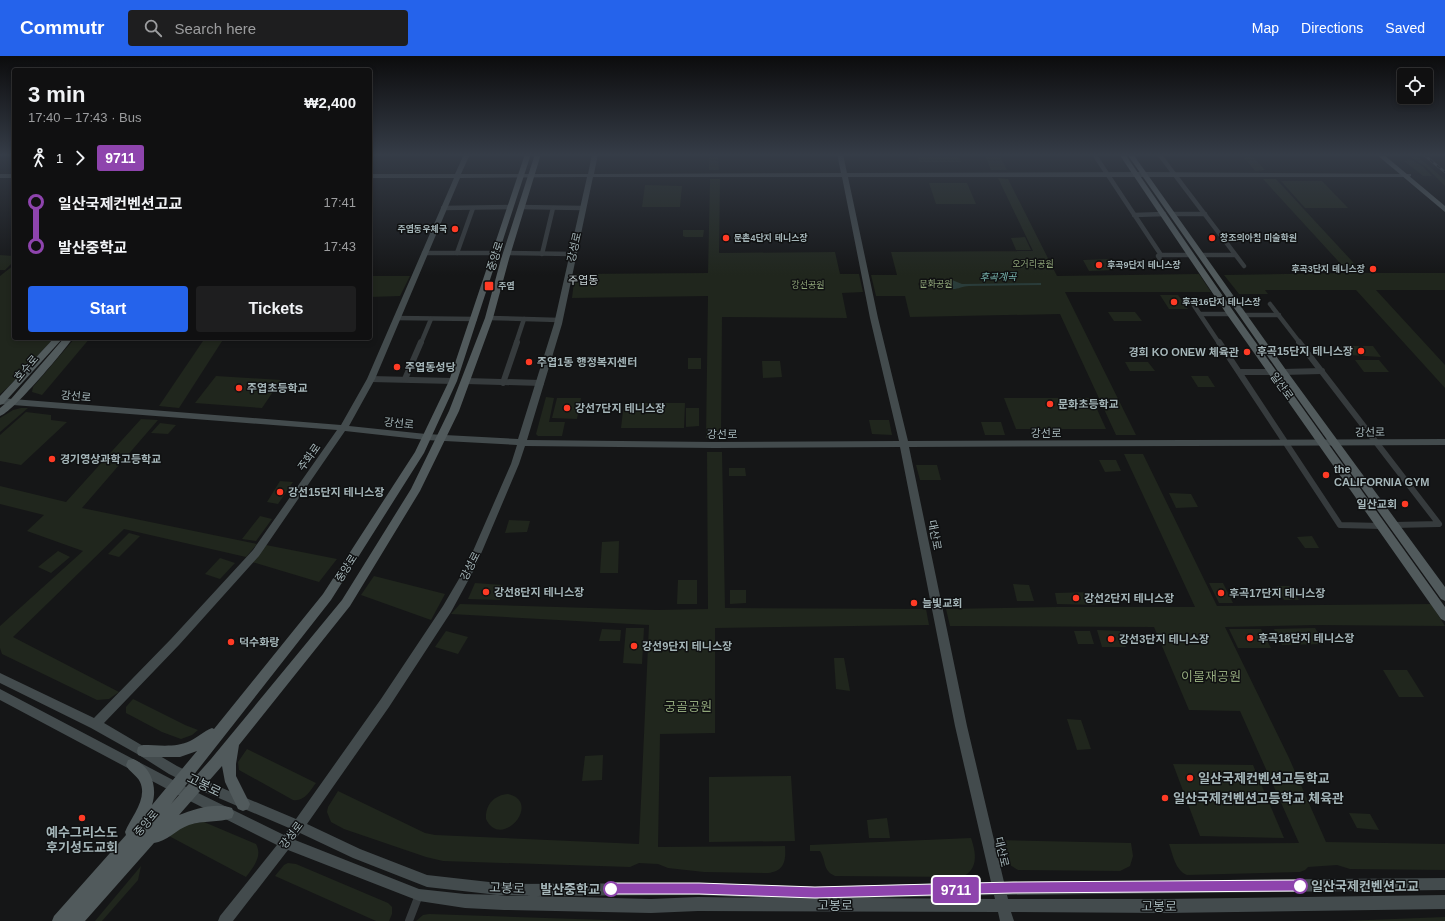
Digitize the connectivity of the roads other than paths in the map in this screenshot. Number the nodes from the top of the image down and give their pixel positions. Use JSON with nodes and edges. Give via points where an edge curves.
{"nodes":[{"id":1,"x":449,"y":194,"type":"edge"},
{"id":2,"x":514,"y":194,"type":"edge"},
{"id":3,"x":525,"y":194,"type":"edge"},
{"id":4,"x":585,"y":194,"type":"edge"},
{"id":5,"x":848,"y":194,"type":"edge"},
{"id":6,"x":1120,"y":194,"type":"edge"},
{"id":7,"x":1153,"y":194,"type":"edge"},
{"id":8,"x":1157,"y":194,"type":"edge"},
{"id":9,"x":1190,"y":194,"type":"edge"},
{"id":10,"x":1428,"y":194,"type":"edge"},
{"id":11,"x":1430,"y":194,"type":"edge"},
{"id":12,"x":1445,"y":206,"type":"edge"},
{"id":13,"x":510,"y":207,"type":"junction"},
{"id":14,"x":521,"y":207,"type":"junction"},
{"id":15,"x":443,"y":208,"type":"junction"},
{"id":16,"x":473,"y":208,"type":"junction"},
{"id":17,"x":553,"y":208,"type":"junction"},
{"id":18,"x":582,"y":208,"type":"junction"},
{"id":19,"x":1445,"y":210,"type":"edge"},
{"id":20,"x":1168,"y":214,"type":"junction"},
{"id":21,"x":1205,"y":214,"type":"junction"},
{"id":22,"x":1134,"y":215,"type":"junction"},
{"id":23,"x":424,"y":253,"type":"junction"},
{"id":24,"x":458,"y":253,"type":"junction"},
{"id":25,"x":507,"y":253,"type":"junction"},
{"id":26,"x":496,"y":254,"type":"junction"},
{"id":27,"x":542,"y":254,"type":"junction"},
{"id":28,"x":573,"y":254,"type":"junction"},
{"id":29,"x":1161,"y":255,"type":"junction"},
{"id":30,"x":1191,"y":255,"type":"junction"},
{"id":31,"x":1200,"y":255,"type":"junction"},
{"id":32,"x":1236,"y":255,"type":"junction"},
{"id":33,"x":1164,"y":265,"type":"dead end"},
{"id":34,"x":1244,"y":266,"type":"dead end"},
{"id":35,"x":1193,"y":304,"type":"dead end"},
{"id":36,"x":1270,"y":304,"type":"dead end"},
{"id":37,"x":1200,"y":314,"type":"junction"},
{"id":38,"x":1231,"y":314,"type":"junction"},
{"id":39,"x":1243,"y":315,"type":"junction"},
{"id":40,"x":1279,"y":315,"type":"junction"},
{"id":41,"x":396,"y":318,"type":"junction"},
{"id":42,"x":489,"y":318,"type":"junction"},
{"id":43,"x":430,"y":319,"type":"junction"},
{"id":44,"x":475,"y":319,"type":"junction"},
{"id":45,"x":524,"y":319,"type":"junction"},
{"id":46,"x":559,"y":320,"type":"junction"},
{"id":47,"x":57,"y":340,"type":"edge"},
{"id":48,"x":67,"y":340,"type":"edge"},
{"id":49,"x":1322,"y":371,"type":"junction"},
{"id":50,"x":1240,"y":372,"type":"junction"},
{"id":51,"x":1272,"y":372,"type":"junction"},
{"id":52,"x":1284,"y":372,"type":"junction"},
{"id":53,"x":371,"y":379,"type":"junction"},
{"id":54,"x":405,"y":380,"type":"junction"},
{"id":55,"x":453,"y":381,"type":"junction"},
{"id":56,"x":466,"y":381,"type":"junction"},
{"id":57,"x":503,"y":383,"type":"junction"},
{"id":58,"x":541,"y":383,"type":"junction"},
{"id":59,"x":0,"y":401,"type":"edge"},
{"id":60,"x":14,"y":401,"type":"junction"},
{"id":61,"x":0,"y":413,"type":"edge"},
{"id":62,"x":344,"y":428,"type":"junction"},
{"id":63,"x":426,"y":438,"type":"junction"},
{"id":64,"x":440,"y":438,"type":"junction"},
{"id":65,"x":522,"y":442,"type":"junction"},
{"id":66,"x":1445,"y":442,"type":"edge"},
{"id":67,"x":1287,"y":443,"type":"junction"},
{"id":68,"x":1323,"y":443,"type":"junction"},
{"id":69,"x":1336,"y":443,"type":"junction"},
{"id":70,"x":1375,"y":443,"type":"junction"},
{"id":71,"x":904,"y":444,"type":"junction"},
{"id":72,"x":1394,"y":524,"type":"junction"},
{"id":73,"x":1381,"y":526,"type":"junction"},
{"id":74,"x":1445,"y":596,"type":"edge"},
{"id":75,"x":1445,"y":616,"type":"edge"},
{"id":76,"x":0,"y":678,"type":"edge"},
{"id":77,"x":2,"y":698,"type":"edge"},
{"id":78,"x":95,"y":724,"type":"junction"},
{"id":79,"x":225,"y":725,"type":"junction"},
{"id":80,"x":234,"y":742,"type":"junction"},
{"id":81,"x":143,"y":750,"type":"junction"},
{"id":82,"x":133,"y":765,"type":"junction"},
{"id":83,"x":185,"y":776,"type":"junction"},
{"id":84,"x":199,"y":782,"type":"junction"},
{"id":85,"x":176,"y":787,"type":"junction"},
{"id":86,"x":188,"y":794,"type":"junction"},
{"id":87,"x":242,"y":804,"type":"junction"},
{"id":88,"x":227,"y":813,"type":"junction"},
{"id":89,"x":298,"y":826,"type":"junction"},
{"id":90,"x":286,"y":843,"type":"junction"},
{"id":91,"x":143,"y":844,"type":"junction"},
{"id":92,"x":123,"y":848,"type":"junction"},
{"id":93,"x":1445,"y":884,"type":"edge"},
{"id":94,"x":999,"y":889,"type":"junction"},
{"id":95,"x":419,"y":895,"type":"junction"},
{"id":96,"x":1445,"y":902,"type":"edge"},
{"id":97,"x":1003,"y":906,"type":"junction"},
{"id":98,"x":59,"y":921,"type":"edge"},
{"id":99,"x":75,"y":921,"type":"edge"},
{"id":100,"x":225,"y":921,"type":"edge"},
{"id":101,"x":409,"y":921,"type":"edge"},
{"id":102,"x":1007,"y":921,"type":"edge"}],
"edges":[{"from":1,"to":15,"type":"main road","name":"주화로"},
{"from":2,"to":13,"type":"main road","name":"중앙로"},
{"from":3,"to":14,"type":"main road","name":"중앙로"},
{"from":4,"to":18,"type":"main road","name":"강성로"},
{"from":5,"to":71,"type":"main road","name":"대산로"},
{"from":6,"to":22,"type":"street"},
{"from":7,"to":20,"type":"main road","name":"일산로"},
{"from":8,"to":20,"type":"main road","name":"일산로"},
{"from":9,"to":21,"type":"street"},
{"from":10,"to":19,"type":"main road"},
{"from":11,"to":12,"type":"main road"},
{"from":13,"to":16,"type":"street"},
{"from":13,"to":26,"type":"main road","name":"중앙로"},
{"from":14,"to":17,"type":"street"},
{"from":14,"to":25,"type":"main road","name":"중앙로"},
{"from":15,"to":16,"type":"street"},
{"from":15,"to":23,"type":"main road","name":"주화로"},
{"from":16,"to":24,"type":"street"},
{"from":17,"to":18,"type":"street"},
{"from":17,"to":27,"type":"street"},
{"from":18,"to":28,"type":"main road","name":"강성로"},
{"from":20,"to":21,"type":"street"},
{"from":20,"to":22,"type":"street"},
{"from":20,"to":30,"type":"main road","name":"일산로"},
{"from":20,"to":31,"type":"main road","name":"일산로"},
{"from":21,"to":32,"type":"street"},
{"from":22,"to":29,"type":"street"},
{"from":23,"to":24,"type":"street"},
{"from":23,"to":41,"type":"main road","name":"주화로"},
{"from":24,"to":26,"type":"street"},
{"from":25,"to":27,"type":"street"},
{"from":25,"to":42,"type":"main road","name":"중앙로"},
{"from":26,"to":44,"type":"main road","name":"중앙로"},
{"from":27,"to":28,"type":"street"},
{"from":28,"to":46,"type":"main road","name":"강성로"},
{"from":29,"to":30,"type":"street"},
{"from":29,"to":33,"type":"street","via":[[1158,256]]},
{"from":30,"to":38,"type":"main road","name":"일산로"},
{"from":31,"to":32,"type":"street"},
{"from":31,"to":39,"type":"main road","name":"일산로"},
{"from":32,"to":34,"type":"street"},
{"from":35,"to":37,"type":"street"},
{"from":36,"to":40,"type":"street"},
{"from":37,"to":38,"type":"street"},
{"from":37,"to":50,"type":"street"},
{"from":38,"to":51,"type":"main road","name":"일산로"},
{"from":39,"to":40,"type":"street"},
{"from":39,"to":52,"type":"main road","name":"일산로"},
{"from":40,"to":49,"type":"street"},
{"from":41,"to":43,"type":"street"},
{"from":41,"to":53,"type":"main road","name":"주화로"},
{"from":42,"to":45,"type":"street"},
{"from":42,"to":56,"type":"main road","name":"중앙로"},
{"from":43,"to":44,"type":"street"},
{"from":43,"to":54,"type":"street"},
{"from":44,"to":55,"type":"main road","name":"중앙로"},
{"from":45,"to":46,"type":"street"},
{"from":45,"to":57,"type":"street"},
{"from":46,"to":58,"type":"main road","name":"강성로"},
{"from":47,"to":59,"type":"main road","name":"호수로"},
{"from":48,"to":60,"type":"main road","name":"호수로"},
{"from":49,"to":52,"type":"street"},
{"from":49,"to":70,"type":"street"},
{"from":50,"to":51,"type":"street"},
{"from":50,"to":67,"type":"street"},
{"from":51,"to":68,"type":"main road","name":"일산로"},
{"from":52,"to":69,"type":"main road","name":"일산로"},
{"from":53,"to":54,"type":"street"},
{"from":53,"to":62,"type":"main road","name":"주화로"},
{"from":54,"to":55,"type":"street"},
{"from":55,"to":63,"type":"main road","name":"중앙로"},
{"from":56,"to":57,"type":"street"},
{"from":56,"to":64,"type":"main road","name":"중앙로"},
{"from":57,"to":58,"type":"street"},
{"from":58,"to":65,"type":"main road","name":"강성로"},
{"from":59,"to":60,"type":"main road","name":"강선로"},
{"from":60,"to":61,"type":"main road","name":"호수로"},
{"from":60,"to":62,"type":"main road","name":"강선로"},
{"from":62,"to":63,"type":"main road","name":"강선로"},
{"from":62,"to":78,"type":"main road","name":"주화로","via":[[256,553]]},
{"from":63,"to":64,"type":"main road","name":"강선로"},
{"from":63,"to":79,"type":"main road","name":"중앙로","via":[[415,460],[327,596]]},
{"from":64,"to":65,"type":"main road","name":"강선로"},
{"from":64,"to":80,"type":"main road","name":"중앙로","via":[[414,491],[346,603]]},
{"from":65,"to":71,"type":"main road","name":"강선로","via":[[707,445]]},
{"from":65,"to":89,"type":"main road","name":"강성로","via":[[470,568],[384,703]]},
{"from":66,"to":70,"type":"main road","name":"강선로"},
{"from":67,"to":68,"type":"main road","name":"강선로"},
{"from":67,"to":71,"type":"main road","name":"강선로"},
{"from":67,"to":73,"type":"street","via":[[1340,525]]},
{"from":68,"to":69,"type":"main road","name":"강선로"},
{"from":68,"to":73,"type":"main road","name":"일산로"},
{"from":69,"to":70,"type":"main road","name":"강선로"},
{"from":69,"to":72,"type":"main road","name":"일산로"},
{"from":70,"to":72,"type":"street","via":[[1439,524]]},
{"from":71,"to":94,"type":"main road","name":"대산로","via":[[960,721]]},
{"from":72,"to":74,"type":"main road","name":"일산로"},
{"from":73,"to":75,"type":"main road","name":"일산로"},
{"from":76,"to":78,"type":"main road","name":"고봉로"},
{"from":77,"to":82,"type":"main road","name":"고봉로"},
{"from":78,"to":81,"type":"main road","name":"고봉로"},
{"from":79,"to":81,"type":"main road","via":[[190,749],[175,752]]},
{"from":79,"to":83,"type":"main road","name":"중앙로"},
{"from":80,"to":84,"type":"main road","name":"중앙로"},
{"from":80,"to":87,"type":"main road","via":[[228,774]]},
{"from":81,"to":83,"type":"main road","name":"고봉로"},
{"from":82,"to":85,"type":"main road","name":"고봉로"},
{"from":82,"to":92,"type":"main road","via":[[147,780],[148,795]]},
{"from":83,"to":84,"type":"main road","name":"고봉로"},
{"from":83,"to":85,"type":"main road","name":"중앙로"},
{"from":84,"to":86,"type":"main road","name":"중앙로"},
{"from":84,"to":87,"type":"main road","name":"고봉로"},
{"from":85,"to":86,"type":"main road","name":"고봉로"},
{"from":85,"to":92,"type":"main road","name":"중앙로"},
{"from":86,"to":88,"type":"main road","name":"고봉로"},
{"from":86,"to":91,"type":"main road","name":"중앙로"},
{"from":87,"to":89,"type":"main road","name":"고봉로"},
{"from":88,"to":90,"type":"main road","name":"고봉로"},
{"from":88,"to":91,"type":"main road","via":[[189,816]]},
{"from":89,"to":90,"type":"main road","name":"강성로"},
{"from":89,"to":94,"type":"main road","name":"고봉로","via":[[358,854],[427,880],[507,890],[699,888],[815,892]]},
{"from":90,"to":95,"type":"main road","name":"고봉로"},
{"from":90,"to":100,"type":"main road","name":"강성로"},
{"from":91,"to":99,"type":"main road","name":"중앙로"},
{"from":92,"to":98,"type":"main road","name":"중앙로"},
{"from":93,"to":94,"type":"main road","name":"고봉로"},
{"from":94,"to":97,"type":"main road","name":"대산로"},
{"from":95,"to":97,"type":"main road","name":"고봉로","via":[[504,903],[651,906]]},
{"from":95,"to":101,"type":"street"},
{"from":96,"to":97,"type":"main road","name":"고봉로"},
{"from":97,"to":102,"type":"main road","name":"대산로"}]}
